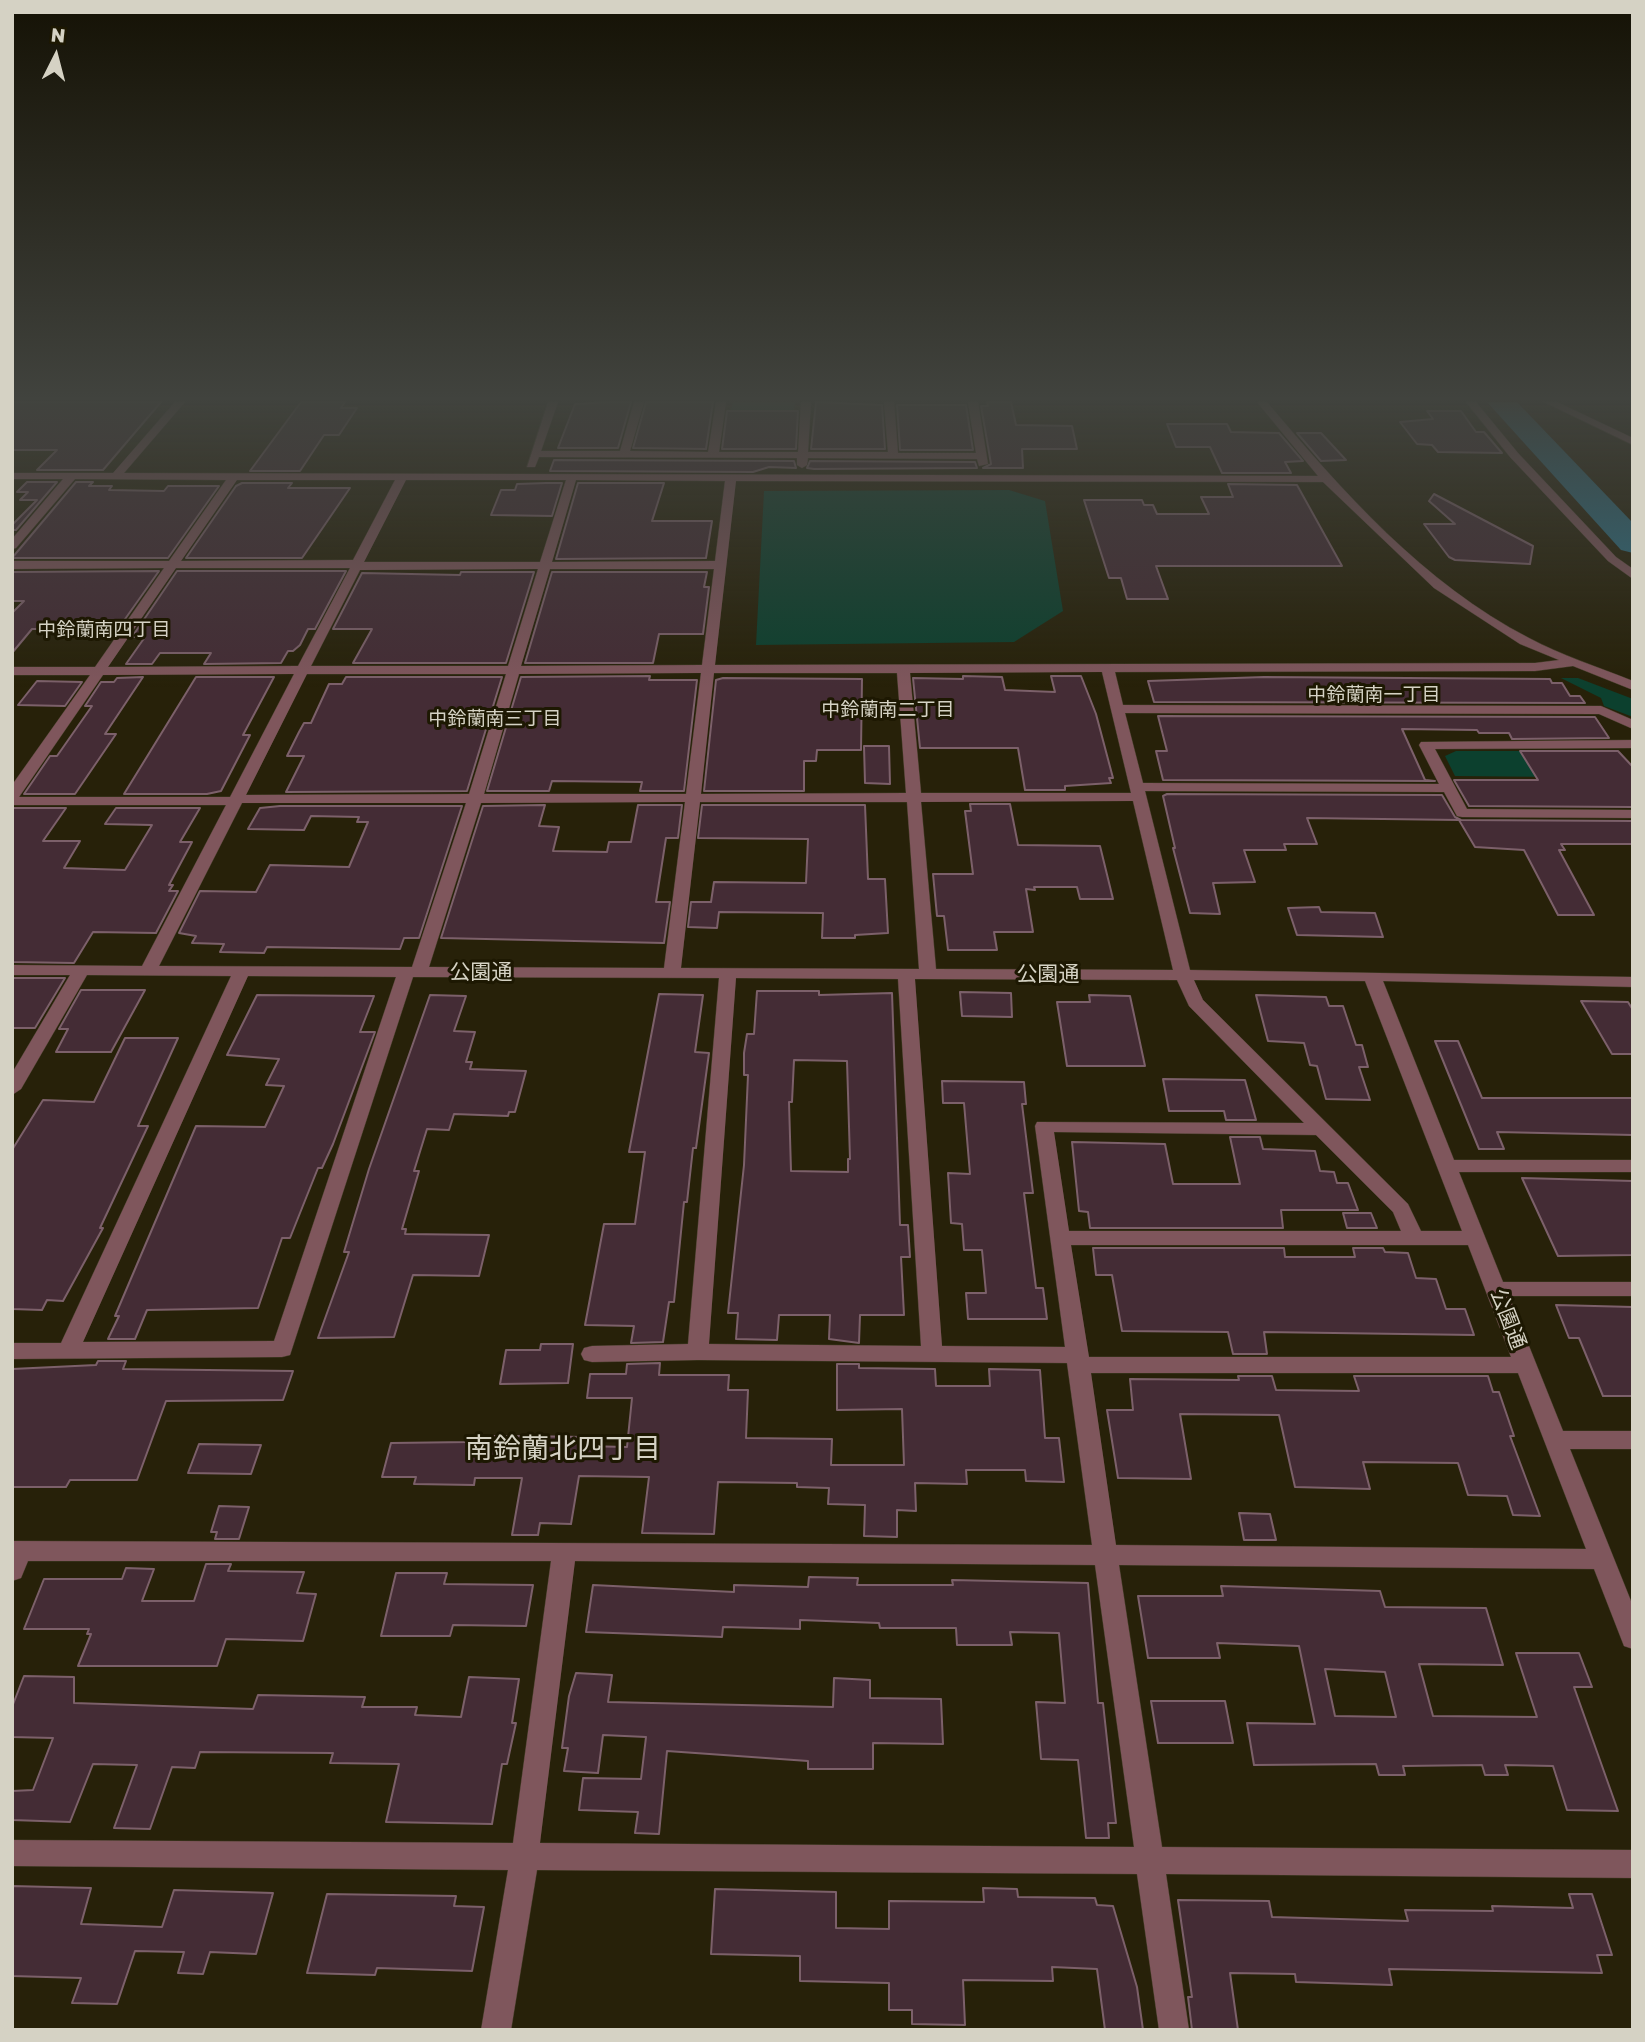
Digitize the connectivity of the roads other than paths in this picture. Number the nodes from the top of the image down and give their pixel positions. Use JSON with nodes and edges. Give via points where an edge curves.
{"nodes":[{"id":1,"x":54,"y":497,"type":"edge"},
{"id":2,"x":219,"y":497,"type":"edge"},
{"id":3,"x":392,"y":497,"type":"edge"},
{"id":4,"x":566,"y":497,"type":"edge"},
{"id":5,"x":729,"y":497,"type":"edge"},
{"id":6,"x":1345,"y":497,"type":"edge"},
{"id":7,"x":1554,"y":497,"type":"edge"},
{"id":8,"x":12,"y":546,"type":"edge"},
{"id":9,"x":173,"y":564,"type":"junction"},
{"id":10,"x":12,"y":565,"type":"edge"},
{"id":11,"x":357,"y":565,"type":"junction"},
{"id":12,"x":545,"y":565,"type":"junction"},
{"id":13,"x":721,"y":565,"type":"junction"},
{"id":14,"x":1633,"y":575,"type":"edge"},
{"id":15,"x":1575,"y":662,"type":"junction"},
{"id":16,"x":1107,"y":667,"type":"junction"},
{"id":17,"x":708,"y":668,"type":"junction"},
{"id":18,"x":903,"y":668,"type":"junction"},
{"id":19,"x":512,"y":669,"type":"junction"},
{"id":20,"x":97,"y":670,"type":"junction"},
{"id":21,"x":304,"y":670,"type":"junction"},
{"id":22,"x":12,"y":671,"type":"edge"},
{"id":23,"x":1633,"y":686,"type":"edge"},
{"id":24,"x":1117,"y":709,"type":"junction"},
{"id":25,"x":1633,"y":725,"type":"edge"},
{"id":26,"x":1633,"y":744,"type":"edge"},
{"id":27,"x":1447,"y":788,"type":"junction"},
{"id":28,"x":1138,"y":792,"type":"junction"},
{"id":29,"x":475,"y":798,"type":"junction"},
{"id":30,"x":12,"y":799,"type":"edge"},
{"id":31,"x":694,"y":799,"type":"junction"},
{"id":32,"x":915,"y":799,"type":"junction"},
{"id":33,"x":237,"y":800,"type":"junction"},
{"id":34,"x":1633,"y":814,"type":"edge"},
{"id":35,"x":12,"y":971,"type":"edge"},
{"id":36,"x":81,"y":971,"type":"junction"},
{"id":37,"x":148,"y":971,"type":"junction"},
{"id":38,"x":242,"y":971,"type":"junction"},
{"id":39,"x":412,"y":972,"type":"junction"},
{"id":40,"x":672,"y":973,"type":"junction"},
{"id":41,"x":728,"y":973,"type":"junction"},
{"id":42,"x":906,"y":974,"type":"junction"},
{"id":43,"x":928,"y":974,"type":"junction"},
{"id":44,"x":1182,"y":975,"type":"junction"},
{"id":45,"x":1372,"y":976,"type":"junction"},
{"id":46,"x":1633,"y":982,"type":"edge"},
{"id":47,"x":12,"y":1089,"type":"edge"},
{"id":48,"x":1321,"y":1129,"type":"junction"},
{"id":49,"x":1447,"y":1166,"type":"junction"},
{"id":50,"x":1633,"y":1166,"type":"edge"},
{"id":51,"x":1061,"y":1238,"type":"junction"},
{"id":52,"x":1414,"y":1238,"type":"junction"},
{"id":53,"x":1475,"y":1238,"type":"junction"},
{"id":54,"x":1496,"y":1289,"type":"junction"},
{"id":55,"x":1633,"y":1289,"type":"edge"},
{"id":56,"x":68,"y":1350,"type":"junction"},
{"id":57,"x":12,"y":1351,"type":"edge"},
{"id":58,"x":698,"y":1352,"type":"junction"},
{"id":59,"x":932,"y":1353,"type":"junction"},
{"id":60,"x":592,"y":1354,"type":"dead end"},
{"id":61,"x":1080,"y":1360,"type":"junction"},
{"id":62,"x":1526,"y":1365,"type":"junction"},
{"id":63,"x":1555,"y":1440,"type":"junction"},
{"id":64,"x":1633,"y":1440,"type":"edge"},
{"id":65,"x":564,"y":1551,"type":"junction"},
{"id":66,"x":15,"y":1558,"type":"edge"},
{"id":67,"x":1105,"y":1558,"type":"junction"},
{"id":68,"x":1602,"y":1559,"type":"junction"},
{"id":69,"x":1633,"y":1637,"type":"edge"},
{"id":70,"x":12,"y":1853,"type":"edge"},
{"id":71,"x":525,"y":1856,"type":"junction"},
{"id":72,"x":1152,"y":1863,"type":"junction"},
{"id":73,"x":1633,"y":1864,"type":"edge"},
{"id":74,"x":496,"y":2030,"type":"edge"},
{"id":75,"x":1174,"y":2030,"type":"edge"}],
"edges":[{"from":1,"to":8,"type":"street"},
{"from":2,"to":9,"type":"street"},
{"from":3,"to":11,"type":"street"},
{"from":4,"to":12,"type":"street"},
{"from":5,"to":13,"type":"street"},
{"from":6,"to":15,"type":"street","via":[[1438,585],[1524,641]]},
{"from":7,"to":14,"type":"street"},
{"from":9,"to":10,"type":"street"},
{"from":9,"to":11,"type":"street"},
{"from":9,"to":20,"type":"street"},
{"from":11,"to":12,"type":"street"},
{"from":11,"to":21,"type":"street"},
{"from":12,"to":13,"type":"street"},
{"from":12,"to":19,"type":"street"},
{"from":13,"to":17,"type":"street"},
{"from":15,"to":16,"type":"street","via":[[1535,667]]},
{"from":15,"to":23,"type":"street"},
{"from":16,"to":18,"type":"street"},
{"from":16,"to":24,"type":"street"},
{"from":17,"to":18,"type":"street"},
{"from":17,"to":19,"type":"street"},
{"from":17,"to":31,"type":"street"},
{"from":18,"to":32,"type":"street"},
{"from":19,"to":21,"type":"street"},
{"from":19,"to":29,"type":"street"},
{"from":20,"to":21,"type":"street"},
{"from":20,"to":22,"type":"street"},
{"from":20,"to":30,"type":"street"},
{"from":21,"to":33,"type":"street"},
{"from":24,"to":25,"type":"street","via":[[1601,710]]},
{"from":24,"to":28,"type":"street"},
{"from":26,"to":27,"type":"street","via":[[1426,745]]},
{"from":27,"to":28,"type":"street"},
{"from":27,"to":34,"type":"street","via":[[1462,813]]},
{"from":28,"to":32,"type":"street"},
{"from":28,"to":44,"type":"street"},
{"from":29,"to":31,"type":"street"},
{"from":29,"to":33,"type":"street"},
{"from":29,"to":39,"type":"street"},
{"from":30,"to":33,"type":"street"},
{"from":31,"to":32,"type":"street"},
{"from":31,"to":40,"type":"street"},
{"from":32,"to":43,"type":"street"},
{"from":33,"to":37,"type":"street"},
{"from":35,"to":36,"type":"street","name":"公園通"},
{"from":36,"to":37,"type":"street","name":"公園通"},
{"from":36,"to":47,"type":"street"},
{"from":37,"to":38,"type":"street","name":"公園通"},
{"from":38,"to":39,"type":"street","name":"公園通"},
{"from":38,"to":56,"type":"street"},
{"from":39,"to":40,"type":"street","name":"公園通"},
{"from":39,"to":56,"type":"street","via":[[282,1349]]},
{"from":40,"to":41,"type":"street","name":"公園通"},
{"from":41,"to":42,"type":"street","name":"公園通"},
{"from":41,"to":58,"type":"street"},
{"from":42,"to":43,"type":"street","name":"公園通"},
{"from":42,"to":59,"type":"street"},
{"from":43,"to":44,"type":"street","name":"公園通"},
{"from":44,"to":45,"type":"street","name":"公園通"},
{"from":44,"to":48,"type":"street","via":[[1195,1002]]},
{"from":45,"to":46,"type":"street"},
{"from":45,"to":49,"type":"street","name":"公園通"},
{"from":48,"to":51,"type":"street","via":[[1044,1126]]},
{"from":48,"to":52,"type":"street","via":[[1401,1209]]},
{"from":49,"to":50,"type":"street"},
{"from":49,"to":53,"type":"street","name":"公園通"},
{"from":51,"to":52,"type":"street"},
{"from":51,"to":61,"type":"street"},
{"from":52,"to":53,"type":"street"},
{"from":53,"to":54,"type":"street","name":"公園通"},
{"from":54,"to":55,"type":"street"},
{"from":54,"to":62,"type":"street","name":"公園通"},
{"from":56,"to":57,"type":"street"},
{"from":58,"to":59,"type":"street"},
{"from":58,"to":60,"type":"street"},
{"from":59,"to":61,"type":"street"},
{"from":61,"to":62,"type":"street"},
{"from":61,"to":67,"type":"street"},
{"from":62,"to":63,"type":"street","name":"公園通"},
{"from":63,"to":64,"type":"street"},
{"from":63,"to":68,"type":"street","name":"公園通"},
{"from":65,"to":66,"type":"street"},
{"from":65,"to":67,"type":"street"},
{"from":65,"to":71,"type":"street"},
{"from":67,"to":68,"type":"street"},
{"from":67,"to":72,"type":"street"},
{"from":68,"to":69,"type":"street","name":"公園通"},
{"from":70,"to":71,"type":"street"},
{"from":71,"to":72,"type":"street"},
{"from":71,"to":74,"type":"street"},
{"from":72,"to":73,"type":"street"},
{"from":72,"to":75,"type":"street"}]}
